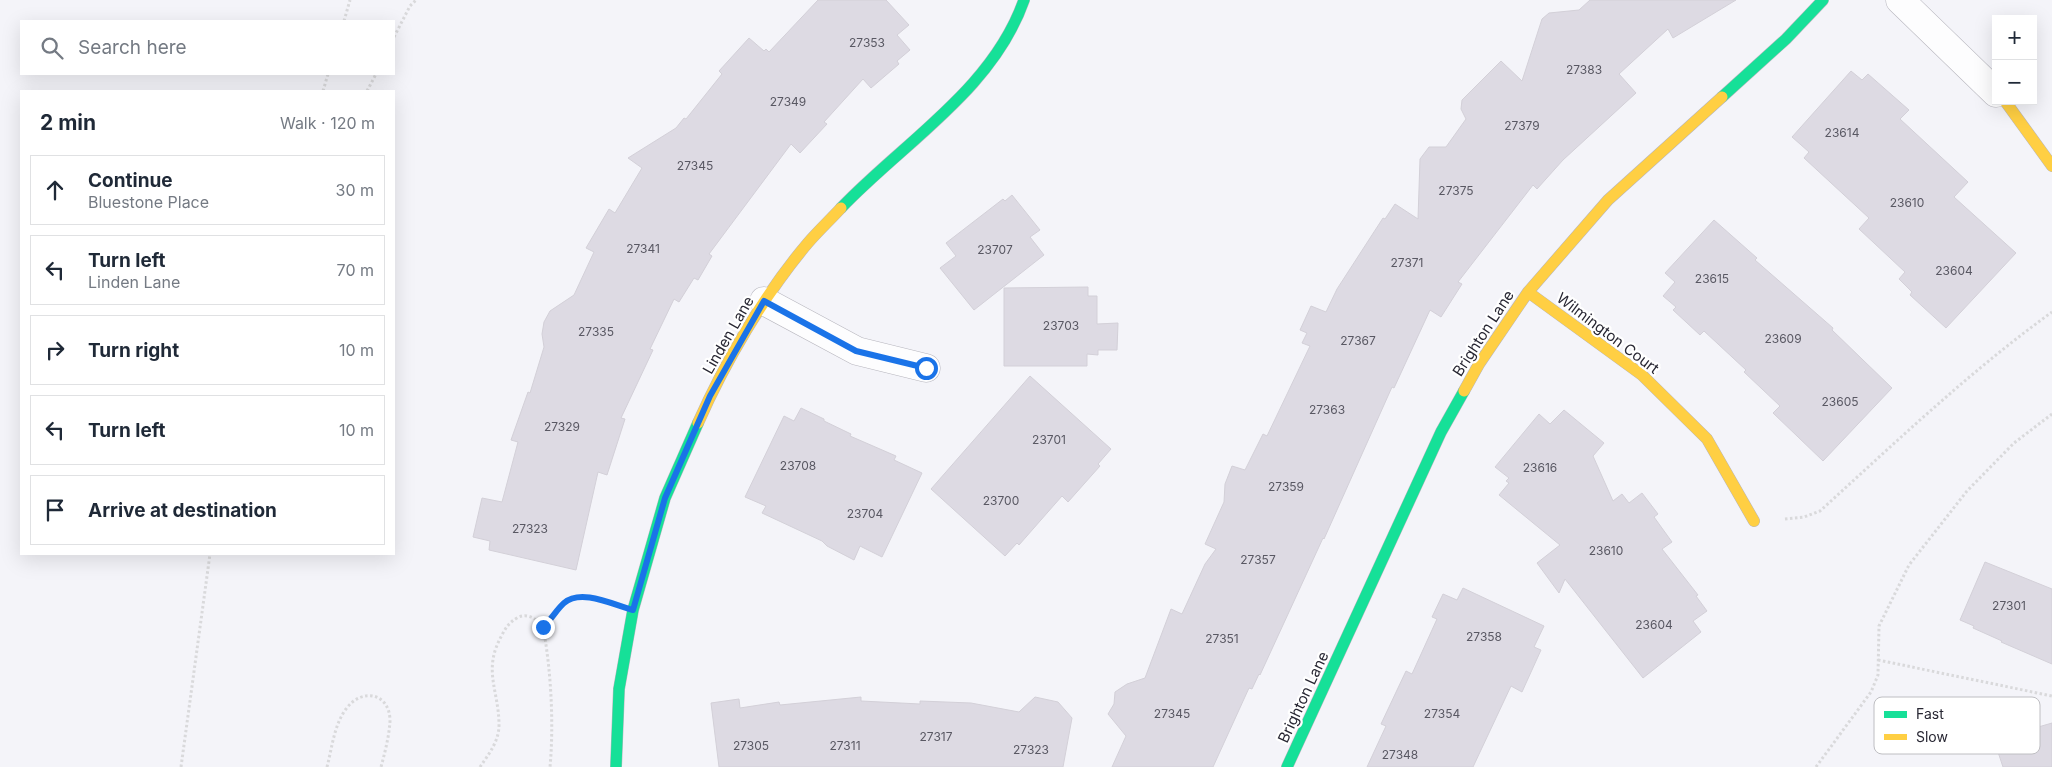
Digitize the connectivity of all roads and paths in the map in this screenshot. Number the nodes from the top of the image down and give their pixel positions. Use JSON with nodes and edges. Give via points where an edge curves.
{"nodes":[{"id":1,"x":350,"y":0,"type":"edge"},
{"id":2,"x":416,"y":0,"type":"edge"},
{"id":3,"x":1024,"y":0,"type":"edge"},
{"id":4,"x":1823,"y":0,"type":"edge"},
{"id":5,"x":1900,"y":0,"type":"edge"},
{"id":6,"x":344,"y":20,"type":"edge"},
{"id":7,"x":395,"y":35,"type":"edge"},
{"id":8,"x":328,"y":75,"type":"edge"},
{"id":9,"x":375,"y":75,"type":"edge"},
{"id":10,"x":1992,"y":89,"type":"edge"},
{"id":11,"x":323,"y":90,"type":"edge"},
{"id":12,"x":368,"y":90,"type":"edge"},
{"id":13,"x":2008,"y":105,"type":"edge"},
{"id":14,"x":2052,"y":166,"type":"edge"},
{"id":15,"x":1528,"y":292,"type":"junction"},
{"id":16,"x":764,"y":301,"type":"junction"},
{"id":17,"x":2052,"y":312,"type":"edge"},
{"id":18,"x":926,"y":368,"type":"dead end"},
{"id":19,"x":2052,"y":414,"type":"edge"},
{"id":20,"x":1754,"y":521,"type":"joint"},
{"id":21,"x":210,"y":555,"type":"edge"},
{"id":22,"x":633,"y":610,"type":"junction"},
{"id":23,"x":543,"y":627,"type":"junction"},
{"id":24,"x":1878,"y":660,"type":"junction"},
{"id":25,"x":2052,"y":696,"type":"edge"},
{"id":26,"x":181,"y":767,"type":"edge"},
{"id":27,"x":327,"y":767,"type":"edge"},
{"id":28,"x":382,"y":767,"type":"edge"},
{"id":29,"x":480,"y":767,"type":"edge"},
{"id":30,"x":550,"y":767,"type":"edge"},
{"id":31,"x":616,"y":767,"type":"edge"},
{"id":32,"x":1287,"y":767,"type":"edge"},
{"id":33,"x":1816,"y":767,"type":"edge"}],
"edges":[{"from":1,"to":6,"type":"path"},
{"from":2,"to":7,"type":"path"},
{"from":3,"to":16,"type":"street","name":"Linden Lane","via":[[1017,20],[985,70],[955,102],[864,184],[807,244]]},
{"from":4,"to":15,"type":"street","name":"Brighton Lane","via":[[1786,40],[1608,200]]},
{"from":5,"to":10,"type":"street"},
{"from":8,"to":11,"type":"path"},
{"from":9,"to":12,"type":"path"},
{"from":13,"to":14,"type":"street"},
{"from":15,"to":20,"type":"street","name":"Wilmington Court","via":[[1642,375],[1707,438]]},
{"from":15,"to":32,"type":"street","name":"Brighton Lane","via":[[1479,364],[1441,432]]},
{"from":16,"to":18,"type":"street","via":[[856,351]]},
{"from":16,"to":22,"type":"street","name":"Linden Lane","via":[[710,396],[665,498]]},
{"from":17,"to":20,"type":"path","via":[[1922,418],[1820,511],[1804,517]]},
{"from":19,"to":24,"type":"path","via":[[2014,443],[1967,491],[1909,565],[1879,626]]},
{"from":21,"to":26,"type":"path"},
{"from":22,"to":23,"type":"path","via":[[587,597],[572,598],[562,604]]},
{"from":22,"to":31,"type":"street","name":"Linden Lane","via":[[619,689]]},
{"from":23,"to":29,"type":"path","via":[[530,616],[520,616],[511,621],[498,642],[492,661],[492,680],[499,726],[492,749]]},
{"from":23,"to":30,"type":"path","via":[[552,744]]},
{"from":24,"to":25,"type":"path"},
{"from":24,"to":33,"type":"path","via":[[1878,675],[1871,692]]},
{"from":27,"to":28,"type":"path","via":[[345,710],[355,698],[369,694],[378,697],[387,708],[390,720]]}]}
